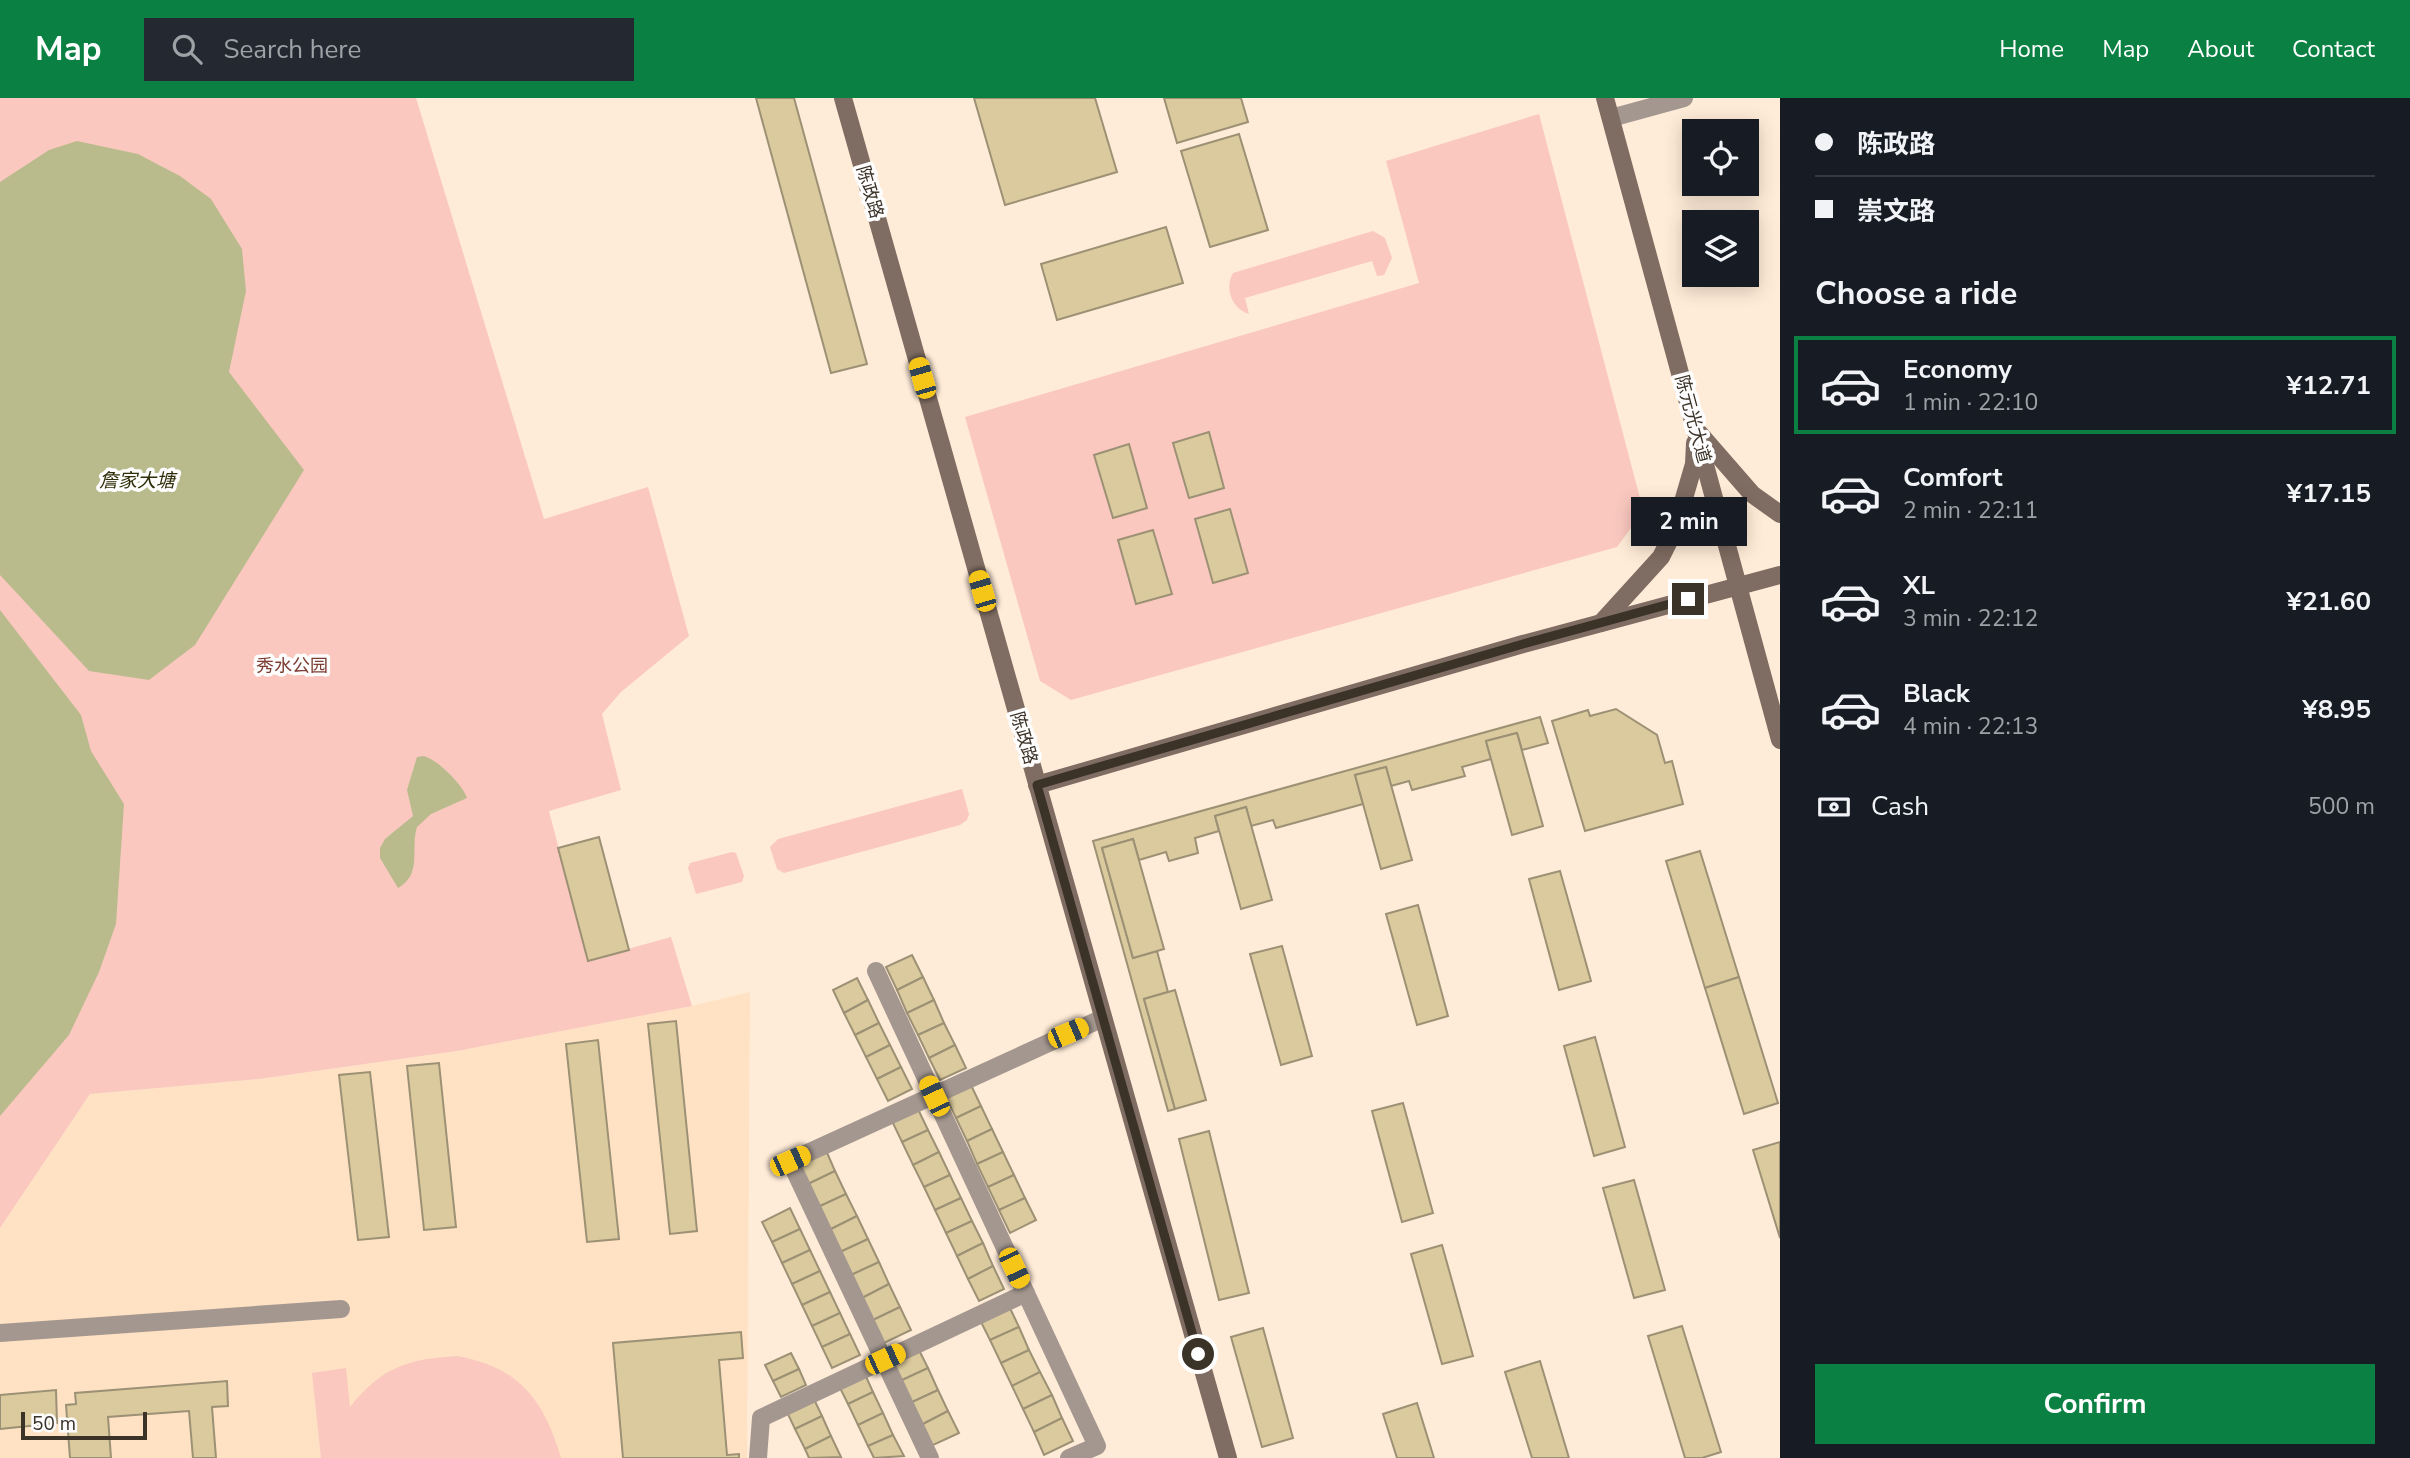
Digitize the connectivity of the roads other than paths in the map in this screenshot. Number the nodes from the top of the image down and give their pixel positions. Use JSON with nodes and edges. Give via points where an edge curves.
{"nodes":[{"id":1,"x":843,"y":98,"type":"edge"},
{"id":2,"x":1605,"y":98,"type":"edge"},
{"id":3,"x":1684,"y":98,"type":"edge"},
{"id":4,"x":1611,"y":118,"type":"junction"},
{"id":5,"x":1695,"y":429,"type":"junction"},
{"id":6,"x":1780,"y":514,"type":"edge"},
{"id":7,"x":1780,"y":575,"type":"edge"},
{"id":8,"x":1738,"y":586,"type":"junction"},
{"id":9,"x":1601,"y":623,"type":"junction"},
{"id":10,"x":1780,"y":740,"type":"edge"},
{"id":11,"x":1037,"y":785,"type":"junction"},
{"id":12,"x":876,"y":971,"type":"dead end"},
{"id":13,"x":1103,"y":1018,"type":"junction"},
{"id":14,"x":934,"y":1096,"type":"junction"},
{"id":15,"x":1026,"y":1293,"type":"junction"},
{"id":16,"x":341,"y":1308,"type":"dead end"},
{"id":17,"x":0,"y":1333,"type":"edge"},
{"id":18,"x":885,"y":1359,"type":"junction"},
{"id":19,"x":758,"y":1458,"type":"edge"},
{"id":20,"x":930,"y":1458,"type":"edge"},
{"id":21,"x":1069,"y":1458,"type":"edge"},
{"id":22,"x":1228,"y":1458,"type":"edge"}],
"edges":[{"from":1,"to":11,"type":"main road","name":"陈政路"},
{"from":2,"to":4,"type":"main road","name":"陈元光大道"},
{"from":3,"to":4,"type":"street"},
{"from":4,"to":5,"type":"main road","name":"陈元光大道"},
{"from":5,"to":6,"type":"main road","via":[[1752,495]]},
{"from":5,"to":8,"type":"main road","name":"陈元光大道"},
{"from":5,"to":9,"type":"main road","via":[[1694,464],[1661,557]]},
{"from":7,"to":8,"type":"main road"},
{"from":8,"to":9,"type":"main road"},
{"from":8,"to":10,"type":"main road","name":"陈元光大道"},
{"from":9,"to":11,"type":"main road"},
{"from":11,"to":13,"type":"main road","name":"陈政路"},
{"from":12,"to":14,"type":"street"},
{"from":13,"to":14,"type":"street"},
{"from":13,"to":22,"type":"main road","name":"陈政路"},
{"from":14,"to":15,"type":"street"},
{"from":14,"to":18,"type":"street","via":[[790,1161]]},
{"from":15,"to":18,"type":"street"},
{"from":15,"to":21,"type":"street","via":[[1097,1446]]},
{"from":16,"to":17,"type":"street"},
{"from":18,"to":19,"type":"street","via":[[761,1418]]},
{"from":18,"to":20,"type":"street"}]}
